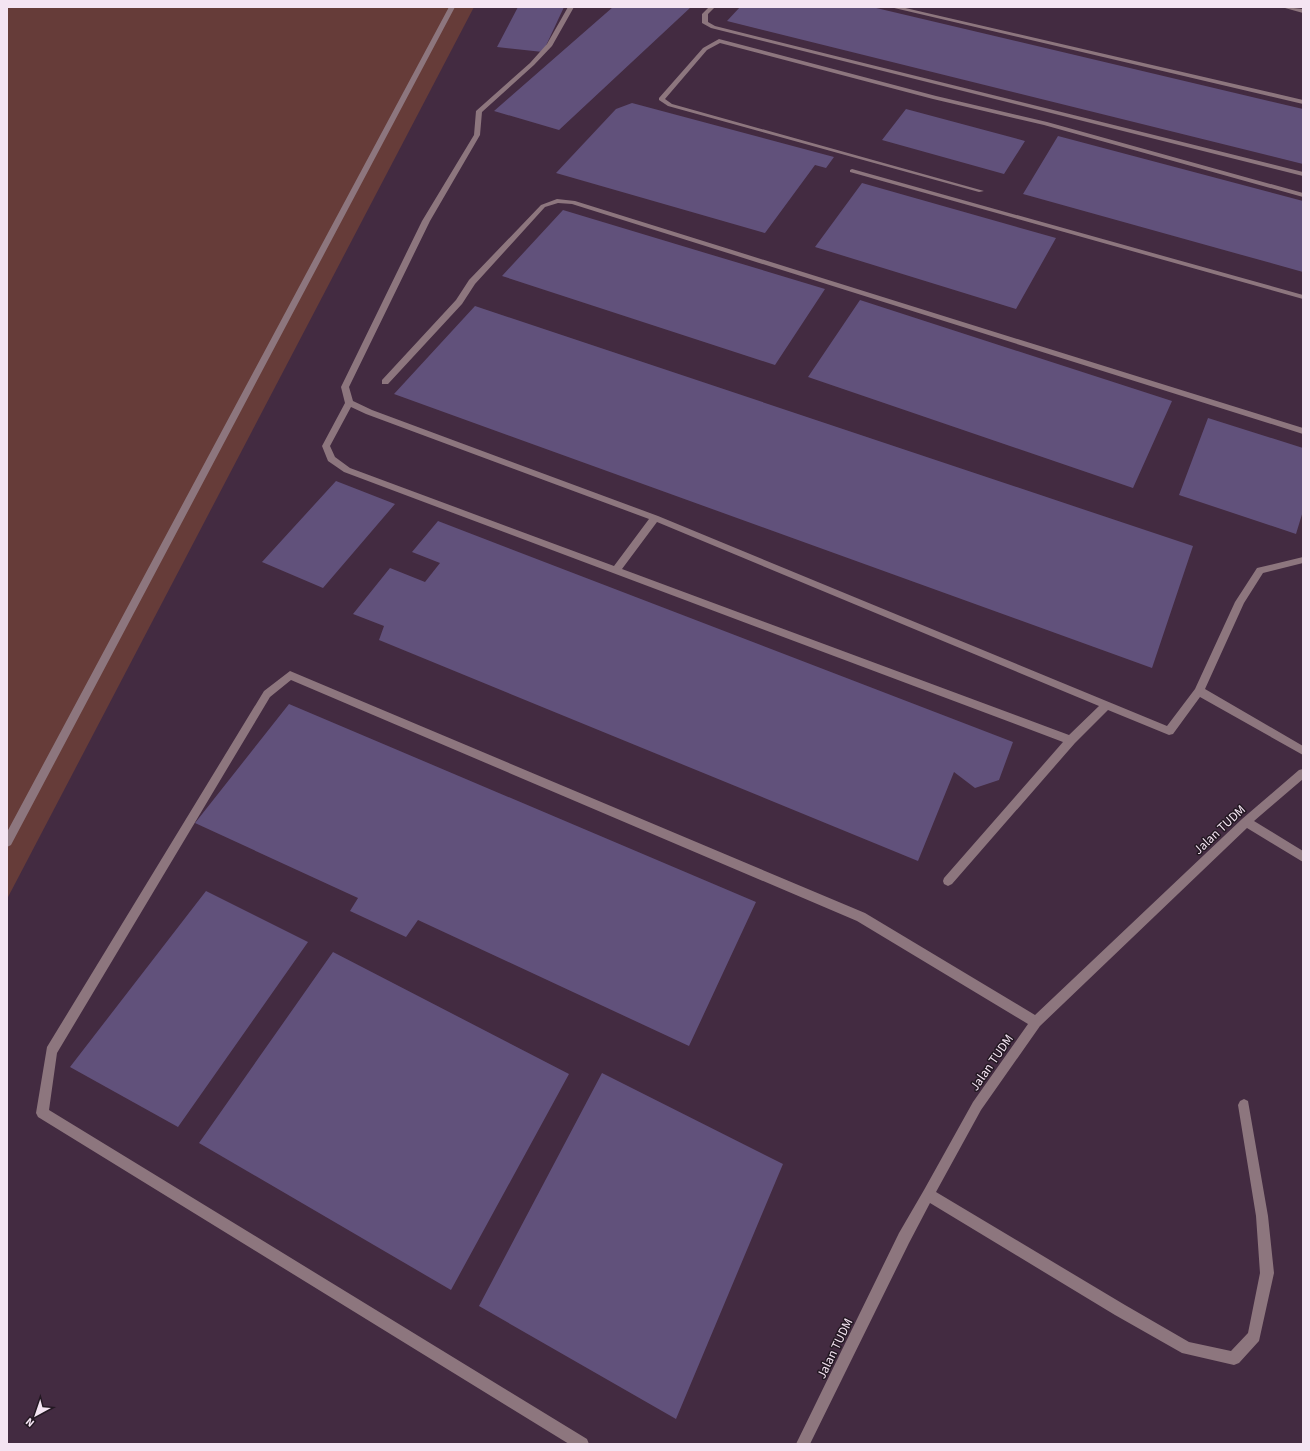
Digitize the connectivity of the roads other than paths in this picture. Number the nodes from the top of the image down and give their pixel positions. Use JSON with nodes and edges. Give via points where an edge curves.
{"nodes":[{"id":1,"x":452,"y":7,"type":"edge"},
{"id":2,"x":571,"y":7,"type":"edge"},
{"id":3,"x":712,"y":7,"type":"edge"},
{"id":4,"x":893,"y":7,"type":"edge"},
{"id":5,"x":1287,"y":7,"type":"edge"},
{"id":6,"x":1303,"y":11,"type":"edge"},
{"id":7,"x":1303,"y":102,"type":"edge"},
{"id":8,"x":852,"y":171,"type":"dead end"},
{"id":9,"x":1303,"y":174,"type":"edge"},
{"id":10,"x":981,"y":191,"type":"dead end"},
{"id":11,"x":1303,"y":195,"type":"edge"},
{"id":12,"x":1303,"y":297,"type":"edge"},
{"id":13,"x":385,"y":382,"type":"dead end"},
{"id":14,"x":349,"y":403,"type":"junction"},
{"id":15,"x":1303,"y":431,"type":"edge"},
{"id":16,"x":655,"y":518,"type":"junction"},
{"id":17,"x":1303,"y":560,"type":"edge"},
{"id":18,"x":616,"y":570,"type":"junction"},
{"id":19,"x":1199,"y":691,"type":"junction"},
{"id":20,"x":1106,"y":706,"type":"junction"},
{"id":21,"x":1071,"y":740,"type":"junction"},
{"id":22,"x":1303,"y":751,"type":"edge"},
{"id":23,"x":1303,"y":773,"type":"edge"},
{"id":24,"x":1246,"y":822,"type":"junction"},
{"id":25,"x":7,"y":842,"type":"edge"},
{"id":26,"x":1303,"y":857,"type":"edge"},
{"id":27,"x":948,"y":881,"type":"dead end"},
{"id":28,"x":1036,"y":1022,"type":"junction"},
{"id":29,"x":1244,"y":1105,"type":"dead end"},
{"id":30,"x":928,"y":1194,"type":"junction"},
{"id":31,"x":582,"y":1444,"type":"edge"},
{"id":32,"x":803,"y":1444,"type":"edge"}],
"edges":[{"from":1,"to":25,"type":"street"},
{"from":2,"to":14,"type":"street","via":[[550,45],[479,111],[477,134],[426,221],[345,387]]},
{"from":3,"to":9,"type":"street","via":[[705,14],[705,23],[713,27]]},
{"from":4,"to":7,"type":"street"},
{"from":5,"to":6,"type":"street"},
{"from":8,"to":12,"type":"street"},
{"from":10,"to":11,"type":"street","via":[[670,105],[661,99],[705,49],[719,41],[935,98],[1045,122]]},
{"from":13,"to":15,"type":"street","via":[[460,302],[472,282],[543,206],[557,201],[573,202]]},
{"from":14,"to":16,"type":"street"},
{"from":14,"to":18,"type":"street","via":[[326,446],[331,459],[347,470]]},
{"from":16,"to":18,"type":"street"},
{"from":16,"to":20,"type":"street"},
{"from":17,"to":19,"type":"street","via":[[1260,570],[1240,602]]},
{"from":18,"to":21,"type":"street"},
{"from":19,"to":20,"type":"street","via":[[1169,731]]},
{"from":19,"to":22,"type":"street"},
{"from":20,"to":21,"type":"street"},
{"from":21,"to":27,"type":"street"},
{"from":23,"to":24,"type":"street","name":"Jalan TUDM"},
{"from":24,"to":26,"type":"street"},
{"from":24,"to":28,"type":"street","name":"Jalan TUDM"},
{"from":28,"to":30,"type":"street","name":"Jalan TUDM","via":[[977,1106]]},
{"from":28,"to":31,"type":"street","via":[[861,917],[290,676],[267,694],[51,1051],[42,1113]]},
{"from":29,"to":30,"type":"street","via":[[1262,1216],[1267,1273],[1254,1336],[1234,1358],[1188,1348]]},
{"from":30,"to":32,"type":"street","name":"Jalan TUDM"}]}
